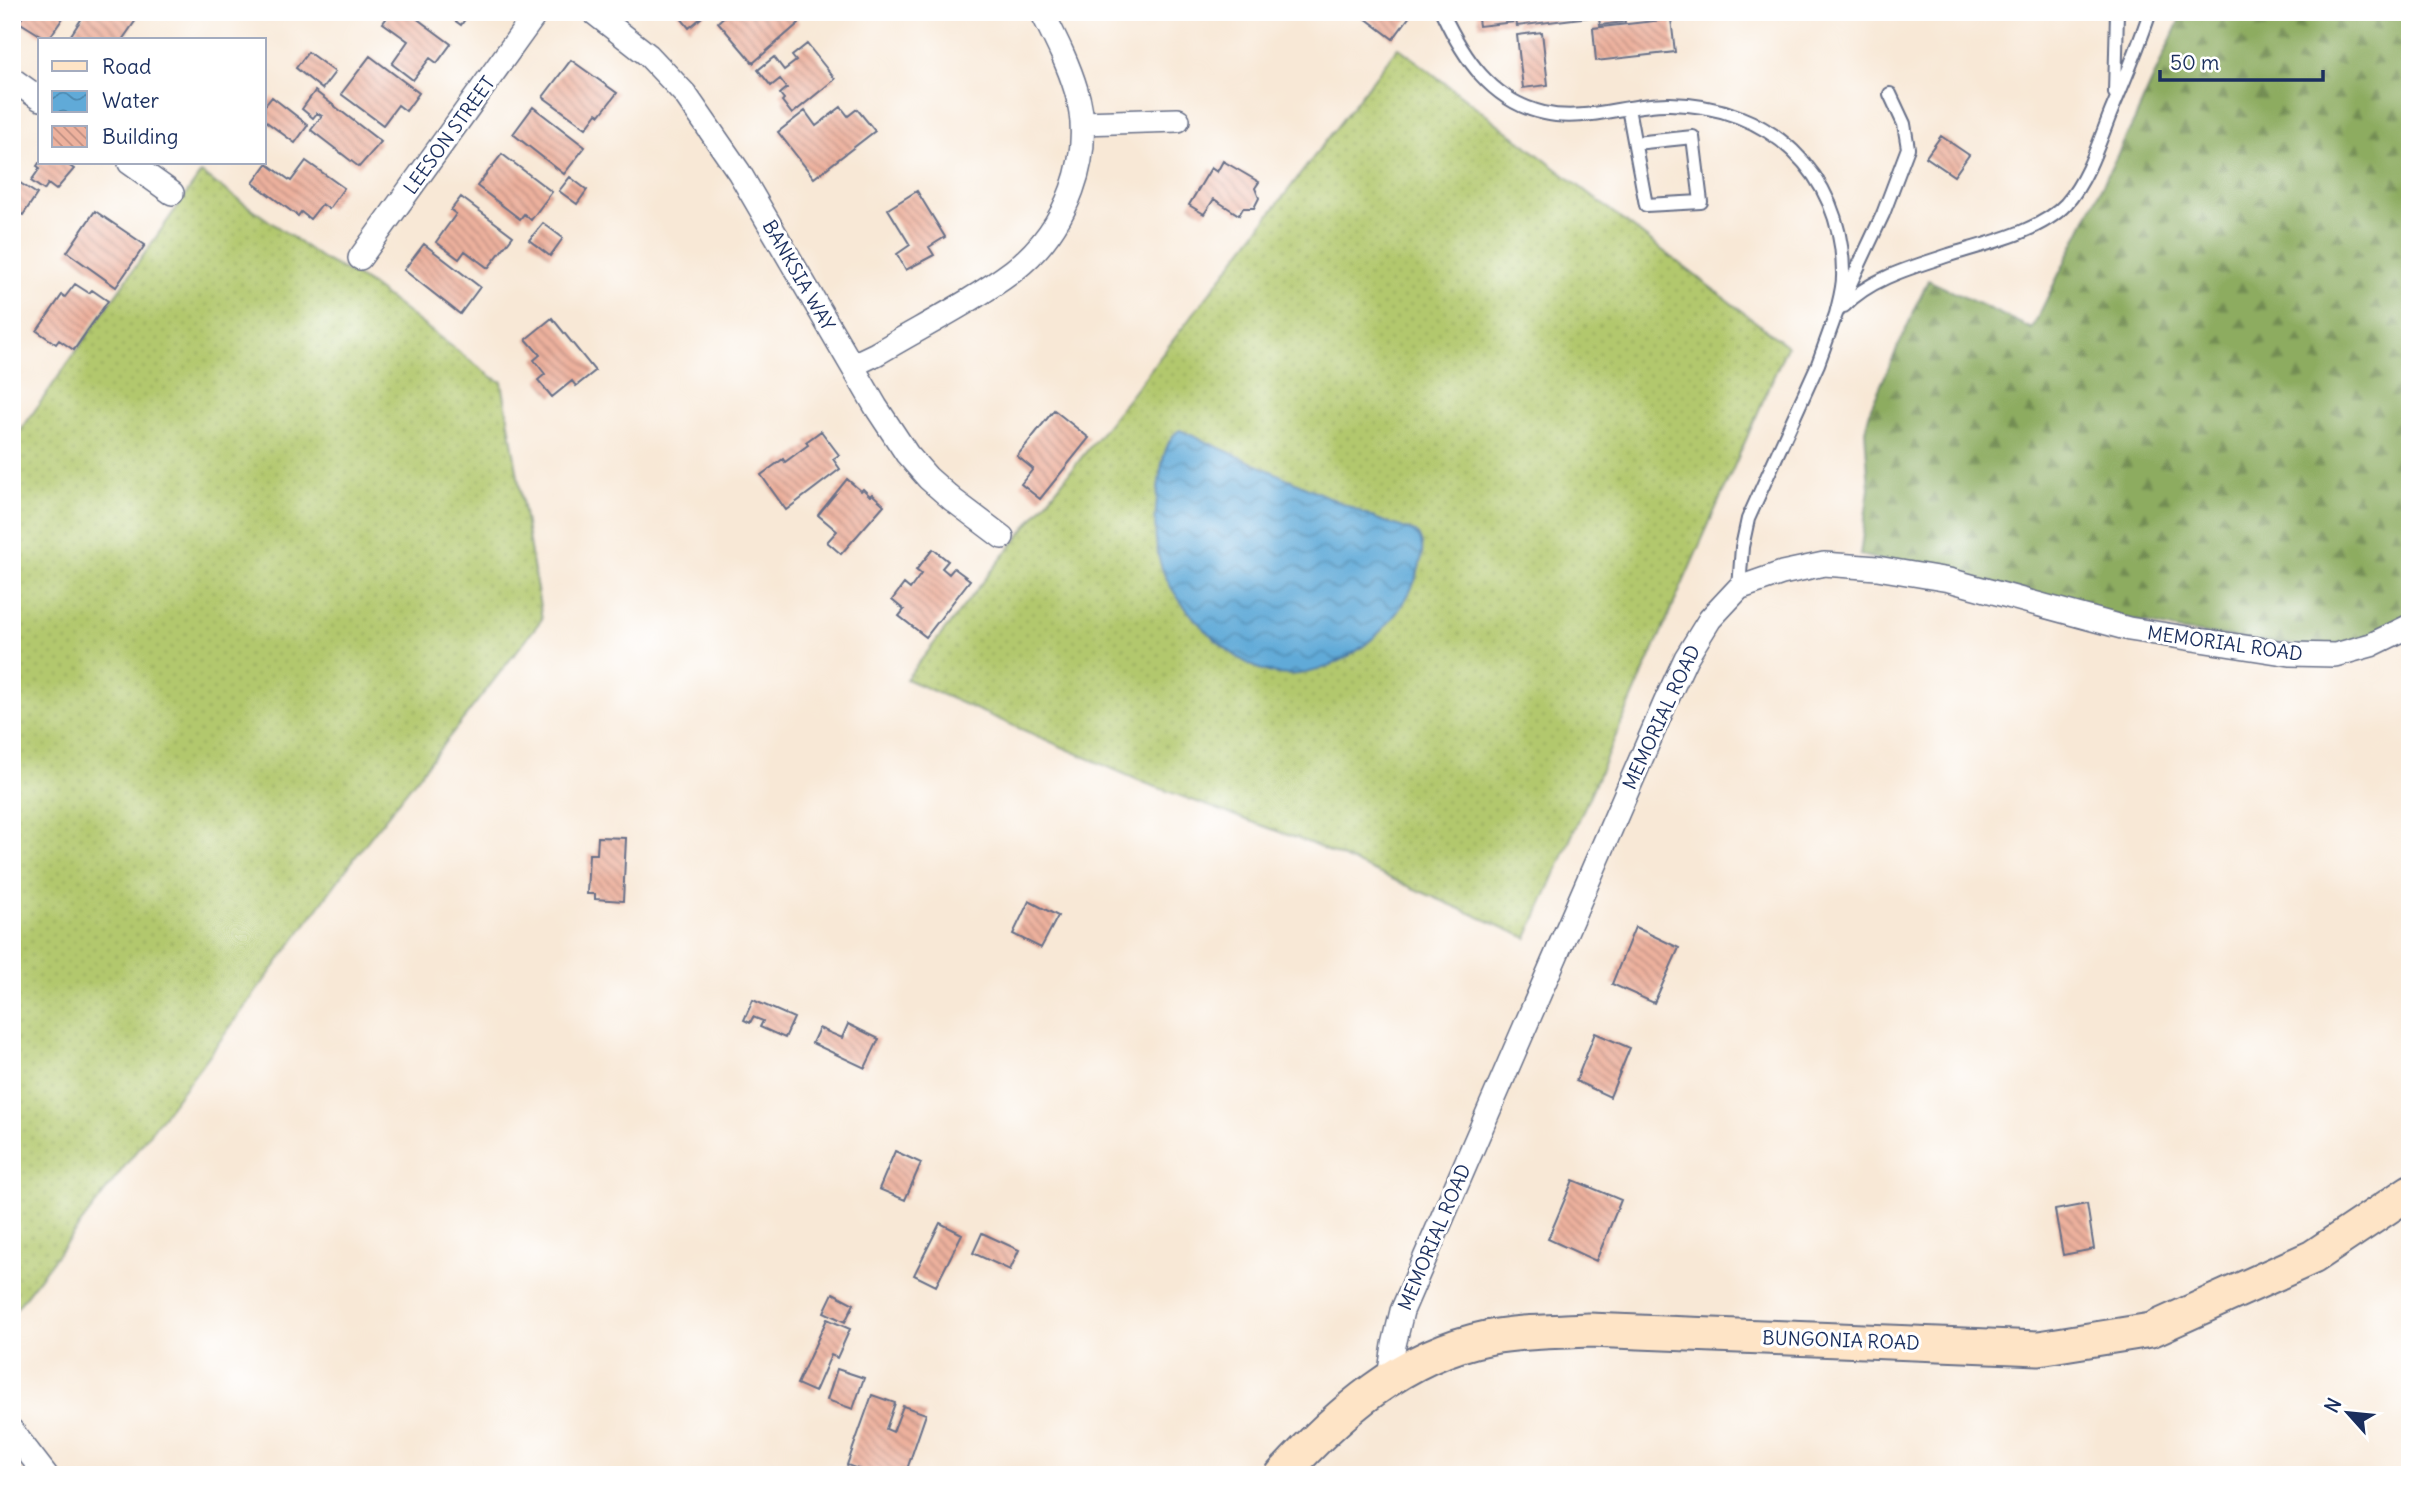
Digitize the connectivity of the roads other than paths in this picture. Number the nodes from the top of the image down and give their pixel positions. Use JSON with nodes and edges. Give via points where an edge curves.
{"nodes":[{"id":1,"x":537,"y":12,"type":"edge"},
{"id":2,"x":593,"y":12,"type":"edge"},
{"id":3,"x":1042,"y":12,"type":"edge"},
{"id":4,"x":1443,"y":12,"type":"edge"},
{"id":5,"x":2117,"y":12,"type":"edge"},
{"id":6,"x":2150,"y":12,"type":"edge"},
{"id":7,"x":12,"y":79,"type":"edge"},
{"id":8,"x":1890,"y":94,"type":"dead end"},
{"id":9,"x":38,"y":98,"type":"edge"},
{"id":10,"x":2114,"y":104,"type":"junction"},
{"id":11,"x":1628,"y":108,"type":"junction"},
{"id":12,"x":1178,"y":120,"type":"dead end"},
{"id":13,"x":1082,"y":123,"type":"junction"},
{"id":14,"x":1634,"y":143,"type":"junction"},
{"id":15,"x":131,"y":164,"type":"edge"},
{"id":16,"x":172,"y":193,"type":"dead end"},
{"id":17,"x":360,"y":258,"type":"dead end"},
{"id":18,"x":1836,"y":314,"type":"junction"},
{"id":19,"x":853,"y":365,"type":"junction"},
{"id":20,"x":1002,"y":537,"type":"dead end"},
{"id":21,"x":1739,"y":588,"type":"junction"},
{"id":22,"x":2410,"y":625,"type":"edge"},
{"id":23,"x":2410,"y":1192,"type":"edge"},
{"id":24,"x":1390,"y":1378,"type":"junction"},
{"id":25,"x":12,"y":1432,"type":"edge"},
{"id":26,"x":46,"y":1475,"type":"edge"},
{"id":27,"x":1282,"y":1475,"type":"edge"}],
"edges":[{"from":1,"to":17,"type":"street","name":"LEESON STREET"},
{"from":2,"to":19,"type":"street","name":"BANKSIA WAY","via":[[648,55],[685,94],[740,172]]},
{"from":3,"to":13,"type":"street","via":[[1065,58]]},
{"from":4,"to":11,"type":"lane","via":[[1477,72],[1521,105],[1571,116]]},
{"from":5,"to":10,"type":"lane"},
{"from":6,"to":10,"type":"lane"},
{"from":7,"to":9,"type":"street"},
{"from":8,"to":18,"type":"lane","via":[[1904,124],[1908,148]]},
{"from":10,"to":18,"type":"lane","via":[[2066,204],[2013,234],[1884,279],[1851,298]]},
{"from":11,"to":14,"type":"lane"},
{"from":11,"to":18,"type":"lane","via":[[1699,105],[1759,126],[1796,152],[1832,207],[1844,274]]},
{"from":12,"to":13,"type":"street"},
{"from":13,"to":19,"type":"street","via":[[1076,180],[1059,218],[1039,246],[974,296]]},
{"from":14,"to":14,"type":"lane","via":[[1646,205],[1701,202],[1693,137]]},
{"from":15,"to":16,"type":"street"},
{"from":18,"to":21,"type":"lane","via":[[1748,519]]},
{"from":19,"to":20,"type":"street","name":"BANKSIA WAY","via":[[908,454],[945,493]]},
{"from":21,"to":22,"type":"street","name":"MEMORIAL ROAD","via":[[1824,564],[1877,568],[1949,580],[2129,629],[2290,654],[2335,655],[2371,645]]},
{"from":21,"to":24,"type":"street","name":"MEMORIAL ROAD","via":[[1710,619],[1666,701],[1402,1311]]},
{"from":23,"to":24,"type":"street","name":"BUNGONIA ROAD","via":[[2313,1257],[2151,1330],[2039,1348],[1589,1330],[1537,1332],[1488,1338],[1442,1351]]},
{"from":24,"to":27,"type":"street","name":"BUNGONIA ROAD","via":[[1350,1406]]},
{"from":25,"to":26,"type":"street"}]}
